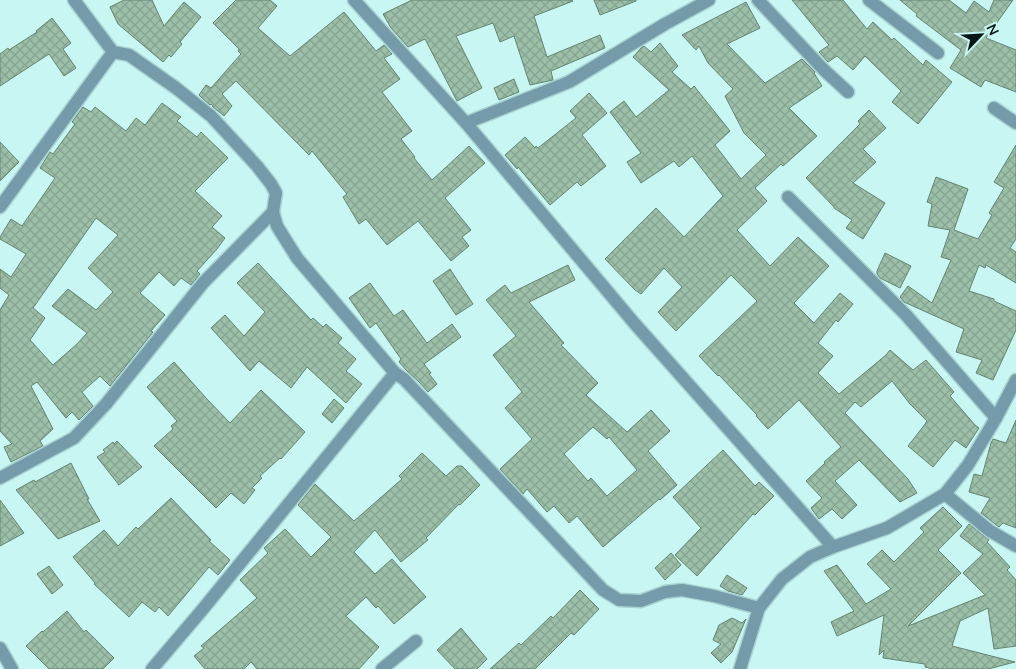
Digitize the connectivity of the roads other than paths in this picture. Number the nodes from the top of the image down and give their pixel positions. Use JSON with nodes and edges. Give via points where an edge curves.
{"nodes":[{"id":1,"x":74,"y":0,"type":"edge"},
{"id":2,"x":354,"y":0,"type":"edge"},
{"id":3,"x":709,"y":0,"type":"edge"},
{"id":4,"x":758,"y":0,"type":"edge"},
{"id":5,"x":869,"y":0,"type":"edge"},
{"id":6,"x":113,"y":52,"type":"junction"},
{"id":7,"x":938,"y":53,"type":"dead end"},
{"id":8,"x":848,"y":92,"type":"dead end"},
{"id":9,"x":994,"y":108,"type":"dead end"},
{"id":10,"x":466,"y":123,"type":"junction"},
{"id":11,"x":1016,"y":123,"type":"edge"},
{"id":12,"x":788,"y":197,"type":"dead end"},
{"id":13,"x":0,"y":207,"type":"edge"},
{"id":14,"x":273,"y":212,"type":"junction"},
{"id":15,"x":395,"y":373,"type":"junction"},
{"id":16,"x":1016,"y":380,"type":"edge"},
{"id":17,"x":996,"y":418,"type":"junction"},
{"id":18,"x":0,"y":478,"type":"edge"},
{"id":19,"x":946,"y":494,"type":"junction"},
{"id":20,"x":1016,"y":546,"type":"edge"},
{"id":21,"x":833,"y":547,"type":"junction"},
{"id":22,"x":759,"y":608,"type":"junction"},
{"id":23,"x":416,"y":641,"type":"dead end"},
{"id":24,"x":0,"y":648,"type":"edge"},
{"id":25,"x":12,"y":669,"type":"edge"},
{"id":26,"x":152,"y":669,"type":"edge"},
{"id":27,"x":382,"y":669,"type":"edge"},
{"id":28,"x":740,"y":669,"type":"edge"}],
"edges":[{"from":1,"to":6,"type":"street"},
{"from":2,"to":10,"type":"street"},
{"from":3,"to":10,"type":"street","via":[[569,82]]},
{"from":4,"to":8,"type":"street"},
{"from":5,"to":7,"type":"street"},
{"from":6,"to":13,"type":"street"},
{"from":6,"to":14,"type":"street","via":[[129,56],[211,116],[271,184],[276,193]]},
{"from":9,"to":11,"type":"street"},
{"from":10,"to":21,"type":"street","via":[[635,324]]},
{"from":12,"to":17,"type":"street","via":[[906,315]]},
{"from":14,"to":15,"type":"street","via":[[276,226],[298,258]]},
{"from":14,"to":18,"type":"street","via":[[203,283],[106,404],[74,438]]},
{"from":15,"to":22,"type":"street","via":[[603,590],[619,600],[641,601],[682,590]]},
{"from":15,"to":26,"type":"street"},
{"from":16,"to":17,"type":"street"},
{"from":17,"to":19,"type":"street"},
{"from":19,"to":20,"type":"street","via":[[990,531]]},
{"from":19,"to":21,"type":"street","via":[[887,528]]},
{"from":21,"to":22,"type":"street","via":[[810,557],[782,579]]},
{"from":22,"to":28,"type":"street"},
{"from":23,"to":27,"type":"street"},
{"from":24,"to":25,"type":"street"}]}
